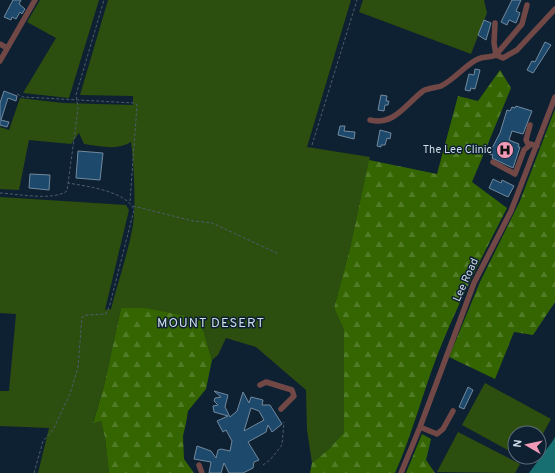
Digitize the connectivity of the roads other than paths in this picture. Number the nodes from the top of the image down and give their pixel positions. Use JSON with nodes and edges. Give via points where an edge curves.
{"nodes":[{"id":1,"x":35,"y":0,"type":"edge"},
{"id":2,"x":527,"y":5,"type":"dead end"},
{"id":3,"x":555,"y":9,"type":"edge"},
{"id":4,"x":495,"y":23,"type":"dead end"},
{"id":5,"x":0,"y":44,"type":"edge"},
{"id":6,"x":7,"y":48,"type":"junction"},
{"id":7,"x":496,"y":55,"type":"junction"},
{"id":8,"x":0,"y":61,"type":"edge"},
{"id":9,"x":555,"y":97,"type":"edge"},
{"id":10,"x":370,"y":120,"type":"dead end"},
{"id":11,"x":530,"y":125,"type":"dead end"},
{"id":12,"x":529,"y":146,"type":"junction"},
{"id":13,"x":537,"y":146,"type":"junction"},
{"id":14,"x":493,"y":162,"type":"dead end"},
{"id":15,"x":260,"y":386,"type":"dead end"},
{"id":16,"x":281,"y":409,"type":"dead end"},
{"id":17,"x":453,"y":411,"type":"dead end"},
{"id":18,"x":420,"y":427,"type":"junction"},
{"id":19,"x":200,"y":465,"type":"dead end"},
{"id":20,"x":202,"y":473,"type":"edge"},
{"id":21,"x":401,"y":473,"type":"edge"}],
"edges":[{"from":1,"to":6,"type":"street"},
{"from":2,"to":7,"type":"street","via":[[522,24]]},
{"from":3,"to":7,"type":"street","via":[[518,50],[503,58]]},
{"from":4,"to":7,"type":"street"},
{"from":5,"to":6,"type":"street"},
{"from":6,"to":8,"type":"street"},
{"from":7,"to":10,"type":"street","via":[[479,58],[441,86],[424,90],[404,110],[384,122]]},
{"from":9,"to":13,"type":"street","name":"Lee Road"},
{"from":11,"to":12,"type":"street","via":[[526,140]]},
{"from":12,"to":13,"type":"street"},
{"from":12,"to":14,"type":"street","via":[[524,150],[514,174]]},
{"from":13,"to":18,"type":"street","name":"Lee Road","via":[[511,211],[474,283]]},
{"from":15,"to":16,"type":"street","via":[[266,382],[293,392],[292,398]]},
{"from":17,"to":18,"type":"street","via":[[444,428],[437,434]]},
{"from":18,"to":21,"type":"street","name":"Lee Road"},
{"from":19,"to":20,"type":"street"}]}
